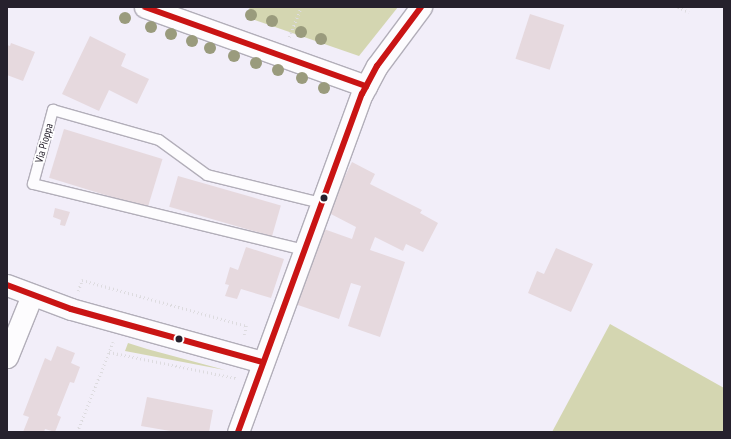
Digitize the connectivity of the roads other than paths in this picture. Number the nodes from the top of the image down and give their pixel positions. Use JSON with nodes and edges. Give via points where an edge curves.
{"nodes":[{"id":1,"x":421,"y":7,"type":"edge"},
{"id":2,"x":150,"y":8,"type":"edge"},
{"id":3,"x":366,"y":86,"type":"junction"},
{"id":4,"x":321,"y":203,"type":"junction"},
{"id":5,"x":304,"y":250,"type":"junction"},
{"id":6,"x":7,"y":285,"type":"edge"},
{"id":7,"x":32,"y":295,"type":"junction"},
{"id":8,"x":7,"y":357,"type":"edge"},
{"id":9,"x":262,"y":362,"type":"junction"},
{"id":10,"x":238,"y":432,"type":"edge"}],
"edges":[{"from":1,"to":3,"type":"street","via":[[376,66]]},
{"from":2,"to":3,"type":"street"},
{"from":3,"to":4,"type":"street"},
{"from":4,"to":5,"type":"street"},
{"from":4,"to":5,"type":"lane","name":"Via Pioppa","via":[[207,175],[159,140],[53,110],[33,184]]},
{"from":5,"to":9,"type":"street"},
{"from":6,"to":7,"type":"street"},
{"from":7,"to":8,"type":"street"},
{"from":7,"to":9,"type":"street"},
{"from":9,"to":10,"type":"street"}]}
